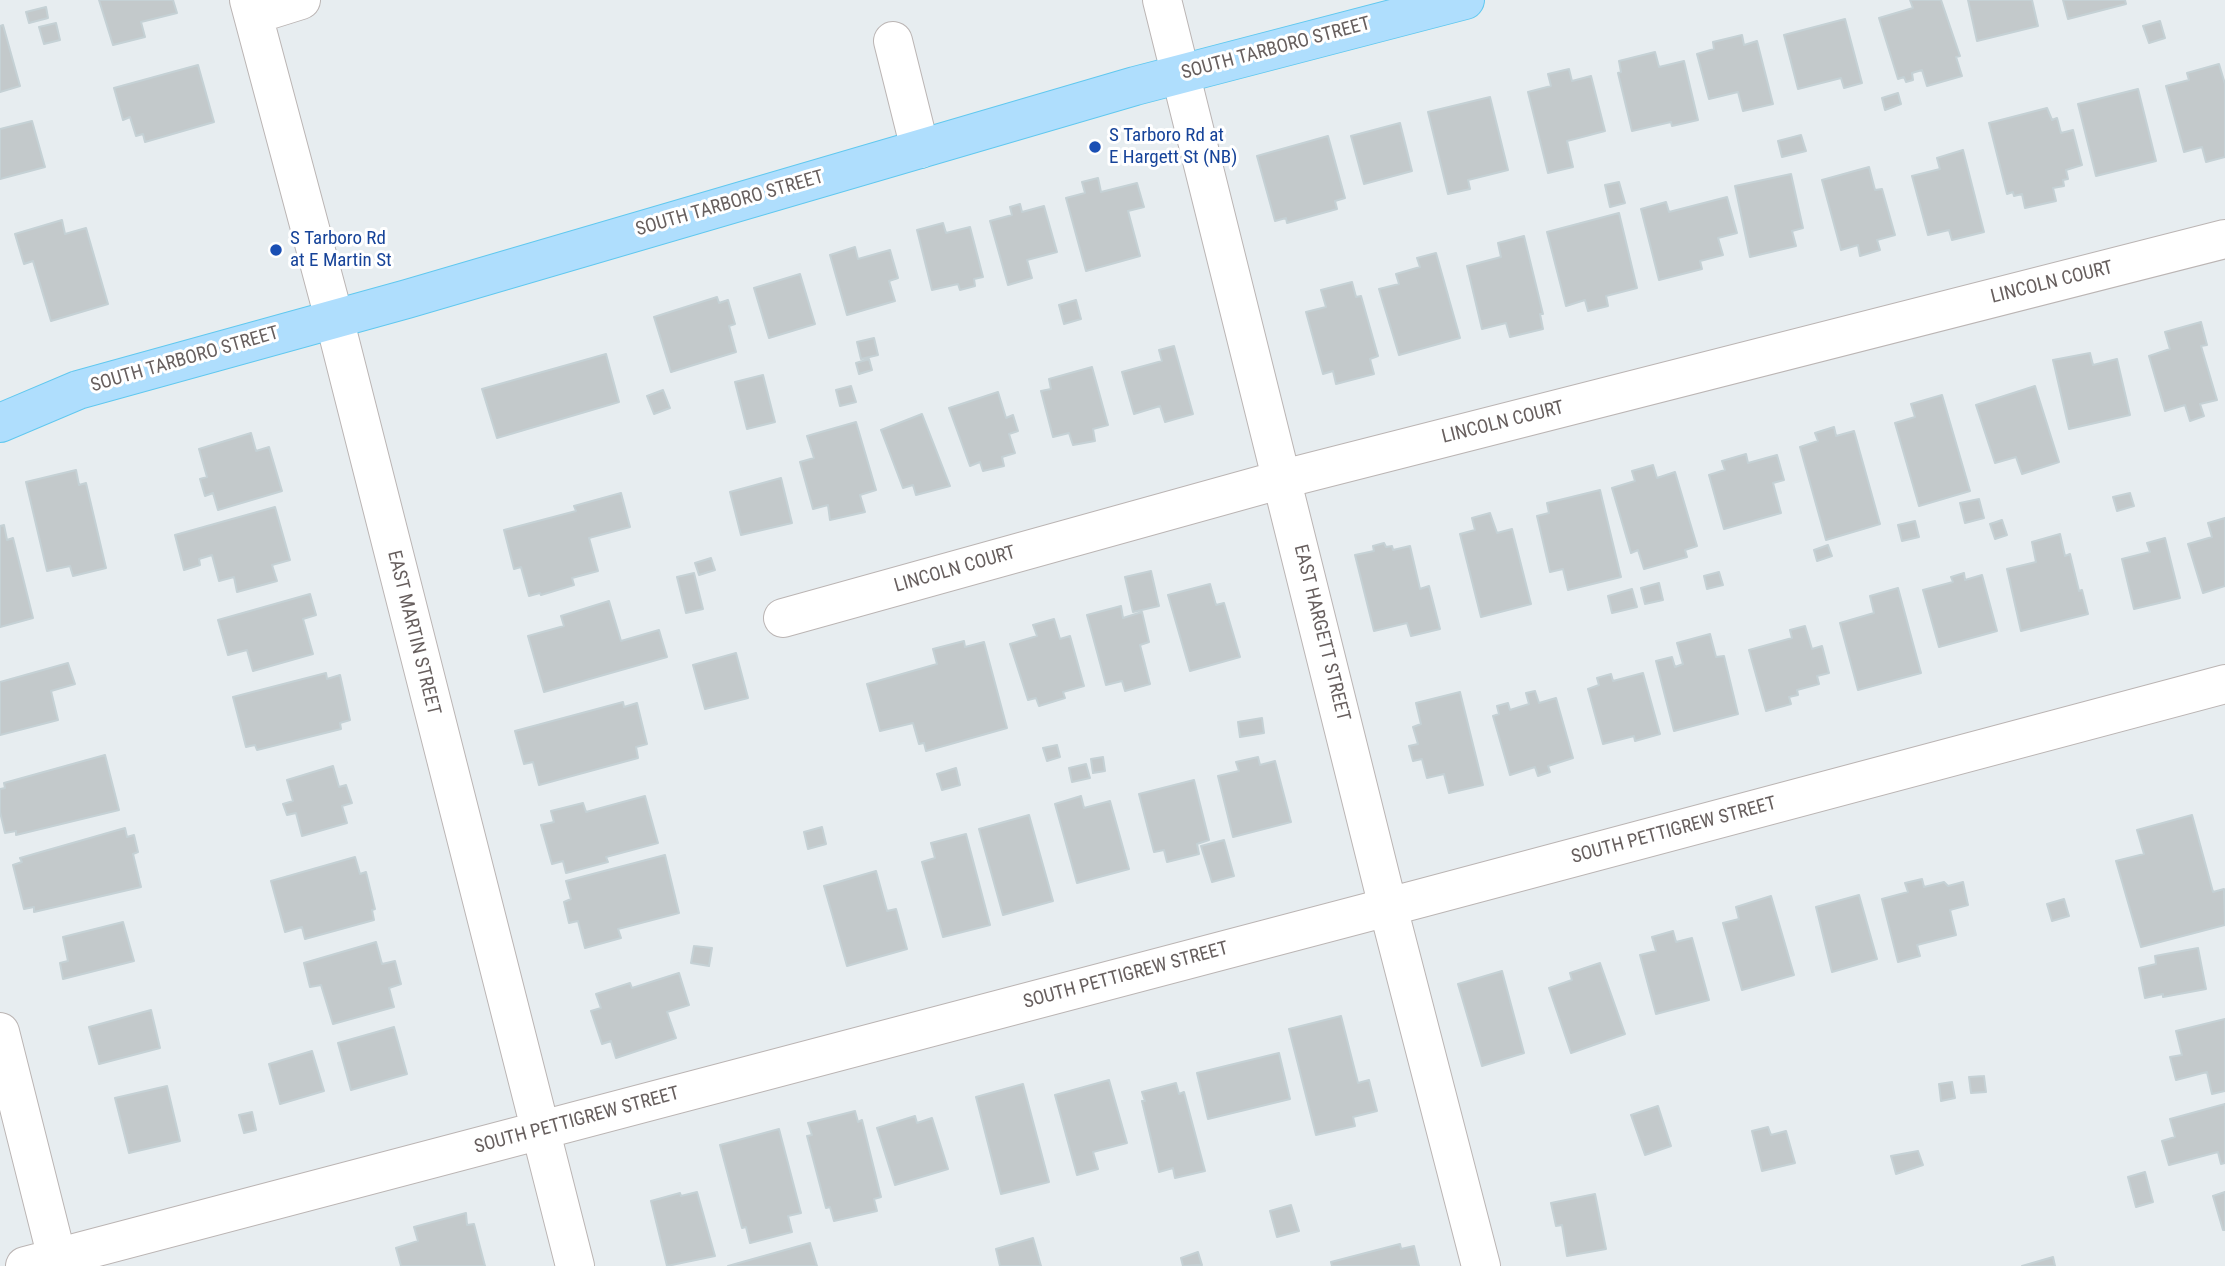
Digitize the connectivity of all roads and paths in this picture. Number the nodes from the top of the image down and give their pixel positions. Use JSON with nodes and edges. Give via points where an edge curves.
{"nodes":[{"id":1,"x":301,"y":0,"type":"edge"},
{"id":2,"x":1162,"y":0,"type":"edge"},
{"id":3,"x":1465,"y":0,"type":"edge"},
{"id":4,"x":251,"y":7,"type":"edge"},
{"id":5,"x":893,"y":41,"type":"dead end"},
{"id":6,"x":1181,"y":74,"type":"junction"},
{"id":7,"x":920,"y":149,"type":"junction"},
{"id":8,"x":2225,"y":239,"type":"edge"},
{"id":9,"x":334,"y":318,"type":"junction"},
{"id":10,"x":0,"y":423,"type":"edge"},
{"id":11,"x":1283,"y":479,"type":"junction"},
{"id":12,"x":783,"y":618,"type":"dead end"},
{"id":13,"x":2225,"y":684,"type":"edge"},
{"id":14,"x":1388,"y":907,"type":"junction"},
{"id":15,"x":0,"y":1032,"type":"edge"},
{"id":16,"x":539,"y":1130,"type":"junction"},
{"id":17,"x":47,"y":1263,"type":"edge"},
{"id":18,"x":575,"y":1266,"type":"edge"},
{"id":19,"x":1481,"y":1266,"type":"edge"}],
"edges":[{"from":1,"to":4,"type":"street"},
{"from":2,"to":6,"type":"street","name":"EAST HARGETT STREET"},
{"from":3,"to":6,"type":"main road","name":"SOUTH TARBORO STREET"},
{"from":4,"to":9,"type":"street","name":"EAST MARTIN STREET"},
{"from":5,"to":7,"type":"street"},
{"from":6,"to":7,"type":"main road","name":"SOUTH TARBORO STREET"},
{"from":6,"to":11,"type":"street","name":"EAST HARGETT STREET"},
{"from":7,"to":9,"type":"main road","name":"SOUTH TARBORO STREET"},
{"from":8,"to":11,"type":"street","name":"LINCOLN COURT"},
{"from":9,"to":10,"type":"main road","name":"SOUTH TARBORO STREET","via":[[78,390]]},
{"from":9,"to":16,"type":"street","name":"EAST MARTIN STREET"},
{"from":11,"to":12,"type":"street","name":"LINCOLN COURT"},
{"from":11,"to":14,"type":"street","name":"EAST HARGETT STREET"},
{"from":13,"to":14,"type":"street","name":"SOUTH PETTIGREW STREET"},
{"from":14,"to":16,"type":"street","name":"SOUTH PETTIGREW STREET"},
{"from":14,"to":19,"type":"street","name":"EAST HARGETT STREET"},
{"from":15,"to":17,"type":"street"},
{"from":16,"to":17,"type":"street","name":"SOUTH PETTIGREW STREET"},
{"from":16,"to":18,"type":"street","name":"EAST MARTIN STREET"}]}
